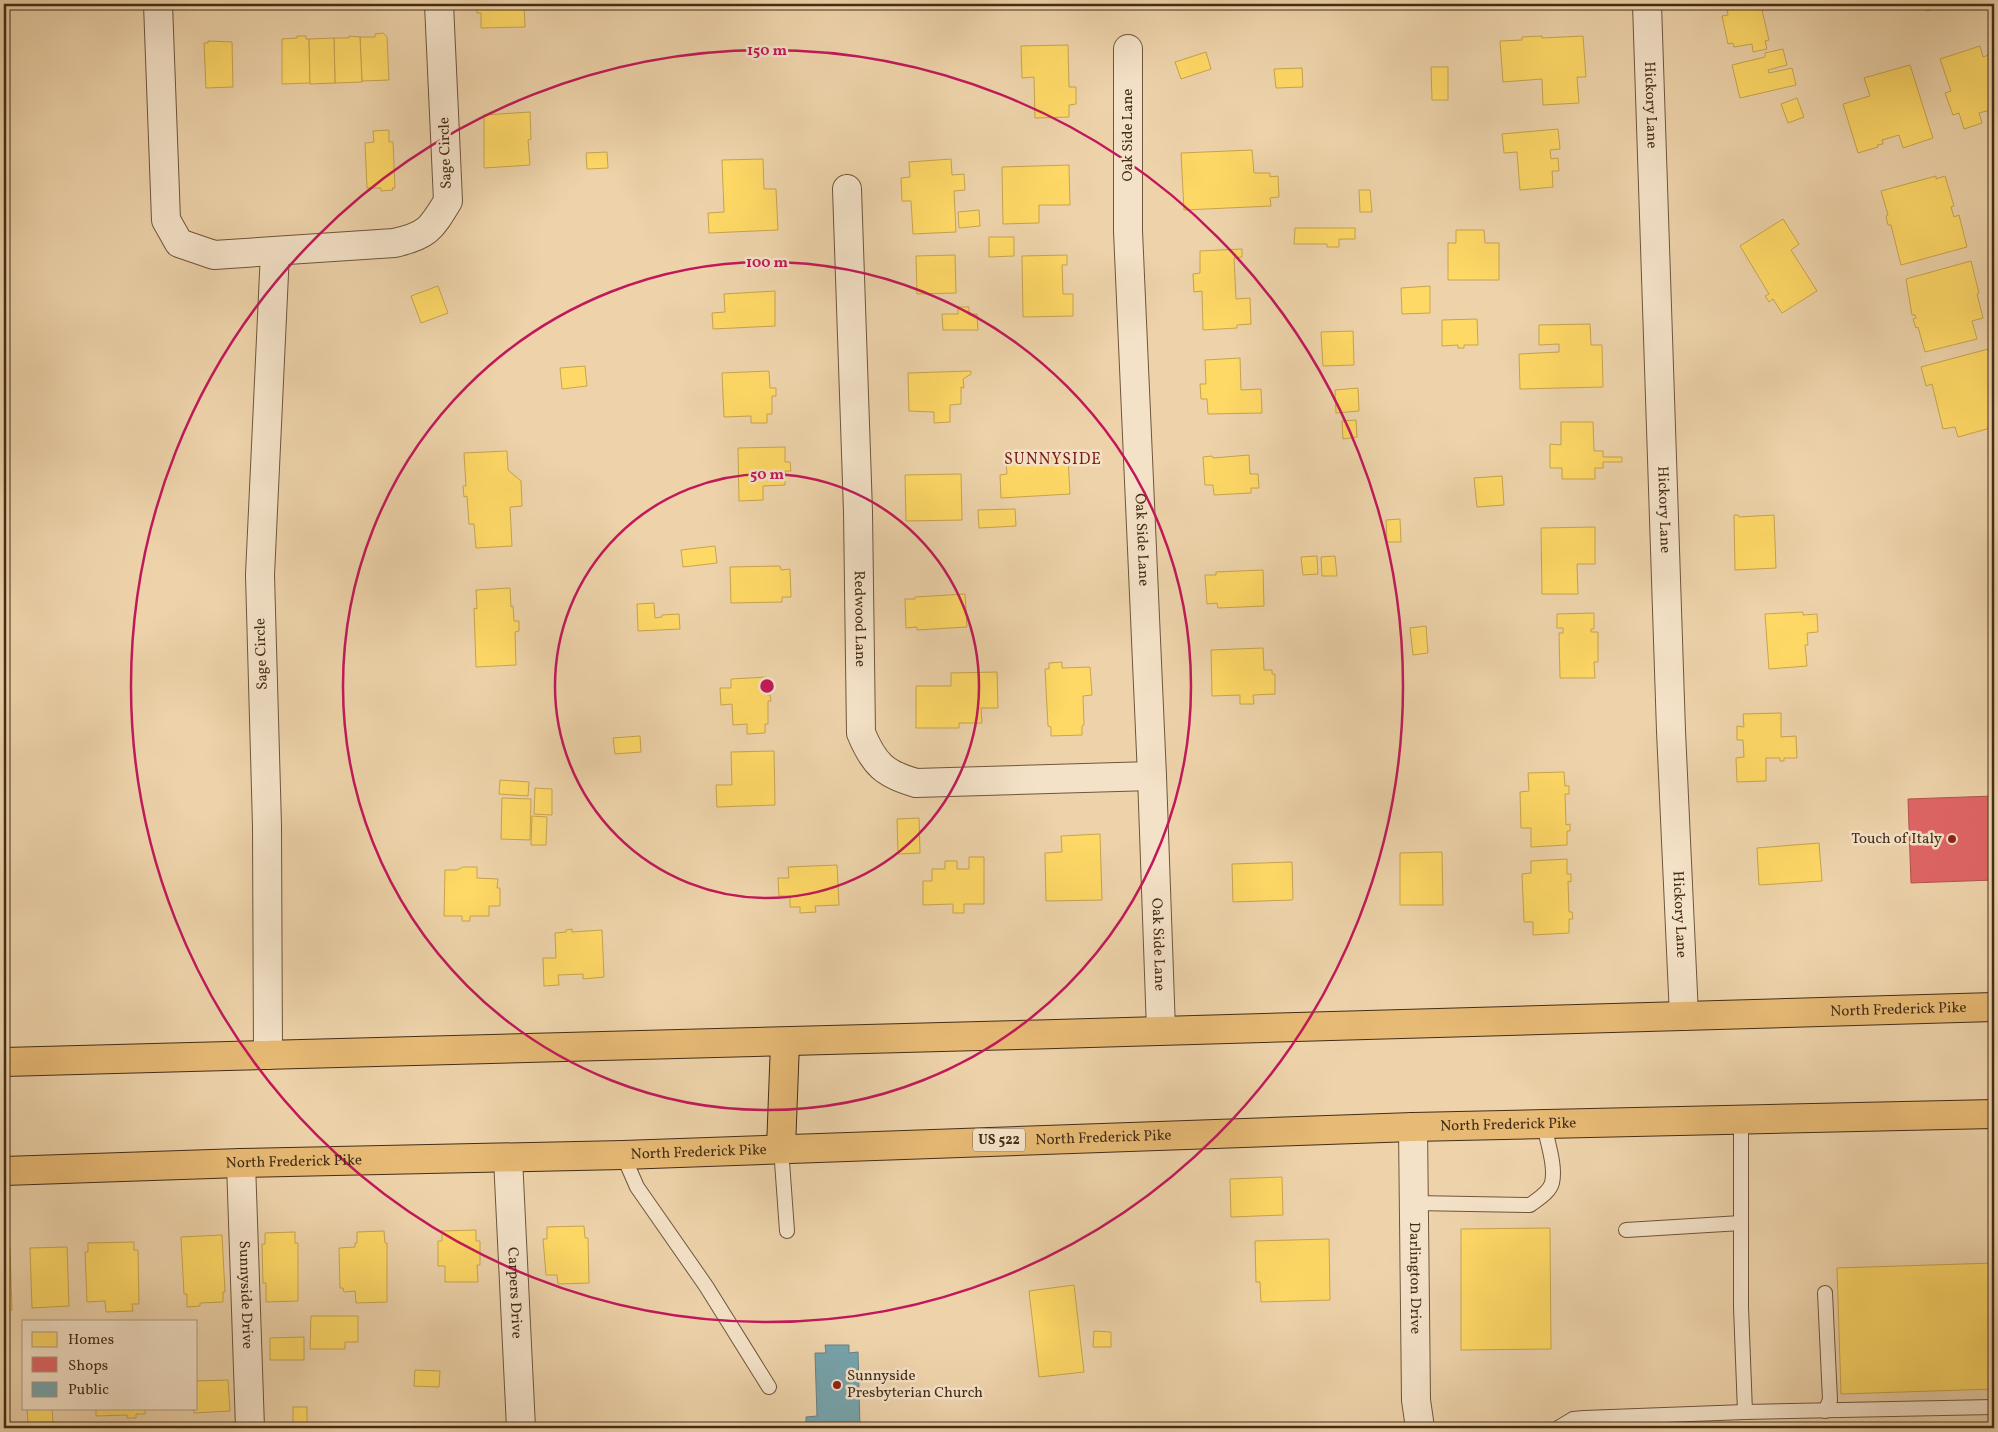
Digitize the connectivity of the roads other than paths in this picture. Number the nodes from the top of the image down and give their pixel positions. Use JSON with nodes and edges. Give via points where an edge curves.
{"nodes":[{"id":1,"x":158,"y":4,"type":"edge"},
{"id":2,"x":169,"y":4,"type":"edge"},
{"id":3,"x":440,"y":4,"type":"edge"},
{"id":4,"x":1647,"y":4,"type":"edge"},
{"id":5,"x":1128,"y":49,"type":"dead end"},
{"id":6,"x":847,"y":189,"type":"dead end"},
{"id":7,"x":275,"y":252,"type":"junction"},
{"id":8,"x":1152,"y":776,"type":"junction"},
{"id":9,"x":1994,"y":1007,"type":"edge"},
{"id":10,"x":1684,"y":1016,"type":"junction"},
{"id":11,"x":1161,"y":1030,"type":"junction"},
{"id":12,"x":785,"y":1043,"type":"junction"},
{"id":13,"x":268,"y":1056,"type":"junction"},
{"id":14,"x":4,"y":1062,"type":"edge"},
{"id":15,"x":1994,"y":1114,"type":"edge"},
{"id":16,"x":1741,"y":1120,"type":"junction"},
{"id":17,"x":1544,"y":1124,"type":"junction"},
{"id":18,"x":1413,"y":1127,"type":"junction"},
{"id":19,"x":781,"y":1148,"type":"junction"},
{"id":20,"x":623,"y":1154,"type":"junction"},
{"id":21,"x":508,"y":1158,"type":"junction"},
{"id":22,"x":241,"y":1163,"type":"junction"},
{"id":23,"x":4,"y":1171,"type":"edge"},
{"id":24,"x":1414,"y":1203,"type":"junction"},
{"id":25,"x":1741,"y":1223,"type":"junction"},
{"id":26,"x":1626,"y":1230,"type":"dead end"},
{"id":27,"x":787,"y":1231,"type":"dead end"},
{"id":28,"x":1825,"y":1294,"type":"dead end"},
{"id":29,"x":769,"y":1387,"type":"dead end"},
{"id":30,"x":1994,"y":1407,"type":"edge"},
{"id":31,"x":1825,"y":1411,"type":"junction"},
{"id":32,"x":1745,"y":1412,"type":"junction"},
{"id":33,"x":250,"y":1428,"type":"edge"},
{"id":34,"x":521,"y":1428,"type":"edge"},
{"id":35,"x":1420,"y":1428,"type":"edge"},
{"id":36,"x":1558,"y":1428,"type":"edge"}],
"edges":[{"from":1,"to":2,"type":"street"},
{"from":1,"to":7,"type":"street","name":"Sage Circle","via":[[166,220],[180,243],[214,254]]},
{"from":3,"to":7,"type":"street","name":"Sage Circle","via":[[448,202],[432,227],[414,239],[394,243]]},
{"from":4,"to":10,"type":"street","name":"Hickory Lane","via":[[1670,721]]},
{"from":5,"to":8,"type":"street","name":"Oak Side Lane","via":[[1128,231]]},
{"from":6,"to":8,"type":"street","name":"Redwood Lane","via":[[858,512],[861,733],[869,752],[882,768],[896,778],[916,784]]},
{"from":7,"to":13,"type":"street","name":"Sage Circle","via":[[260,574],[267,826]]},
{"from":8,"to":11,"type":"street","name":"Oak Side Lane"},
{"from":9,"to":10,"type":"main road","name":"North Frederick Pike"},
{"from":10,"to":11,"type":"main road","name":"North Frederick Pike"},
{"from":11,"to":12,"type":"main road","name":"North Frederick Pike"},
{"from":12,"to":13,"type":"main road","name":"North Frederick Pike"},
{"from":12,"to":19,"type":"main road"},
{"from":13,"to":14,"type":"main road","name":"North Frederick Pike"},
{"from":15,"to":16,"type":"main road","name":"North Frederick Pike","number":"US 522"},
{"from":16,"to":17,"type":"main road","name":"North Frederick Pike","number":"US 522"},
{"from":16,"to":25,"type":"lane"},
{"from":17,"to":18,"type":"main road","name":"North Frederick Pike","number":"US 522"},
{"from":17,"to":24,"type":"lane","via":[[1552,1184],[1530,1205]]},
{"from":18,"to":19,"type":"main road","name":"North Frederick Pike","number":"US 522"},
{"from":18,"to":24,"type":"street","name":"Darlington Drive"},
{"from":19,"to":20,"type":"main road","name":"North Frederick Pike","number":"US 522"},
{"from":19,"to":27,"type":"lane"},
{"from":20,"to":21,"type":"main road","name":"North Frederick Pike","number":"US 522"},
{"from":20,"to":29,"type":"lane","via":[[637,1187],[706,1286]]},
{"from":21,"to":22,"type":"main road","name":"North Frederick Pike","number":"US 522"},
{"from":21,"to":34,"type":"street","name":"Carpers Drive"},
{"from":22,"to":23,"type":"main road","name":"North Frederick Pike","number":"US 522"},
{"from":22,"to":33,"type":"street","name":"Sunnyside Drive"},
{"from":24,"to":35,"type":"street","name":"Darlington Drive","via":[[1416,1400]]},
{"from":25,"to":26,"type":"lane"},
{"from":25,"to":32,"type":"lane"},
{"from":28,"to":31,"type":"lane","via":[[1830,1400]]},
{"from":30,"to":31,"type":"lane"},
{"from":31,"to":32,"type":"lane"},
{"from":32,"to":36,"type":"lane","via":[[1584,1418],[1573,1419]]}]}
